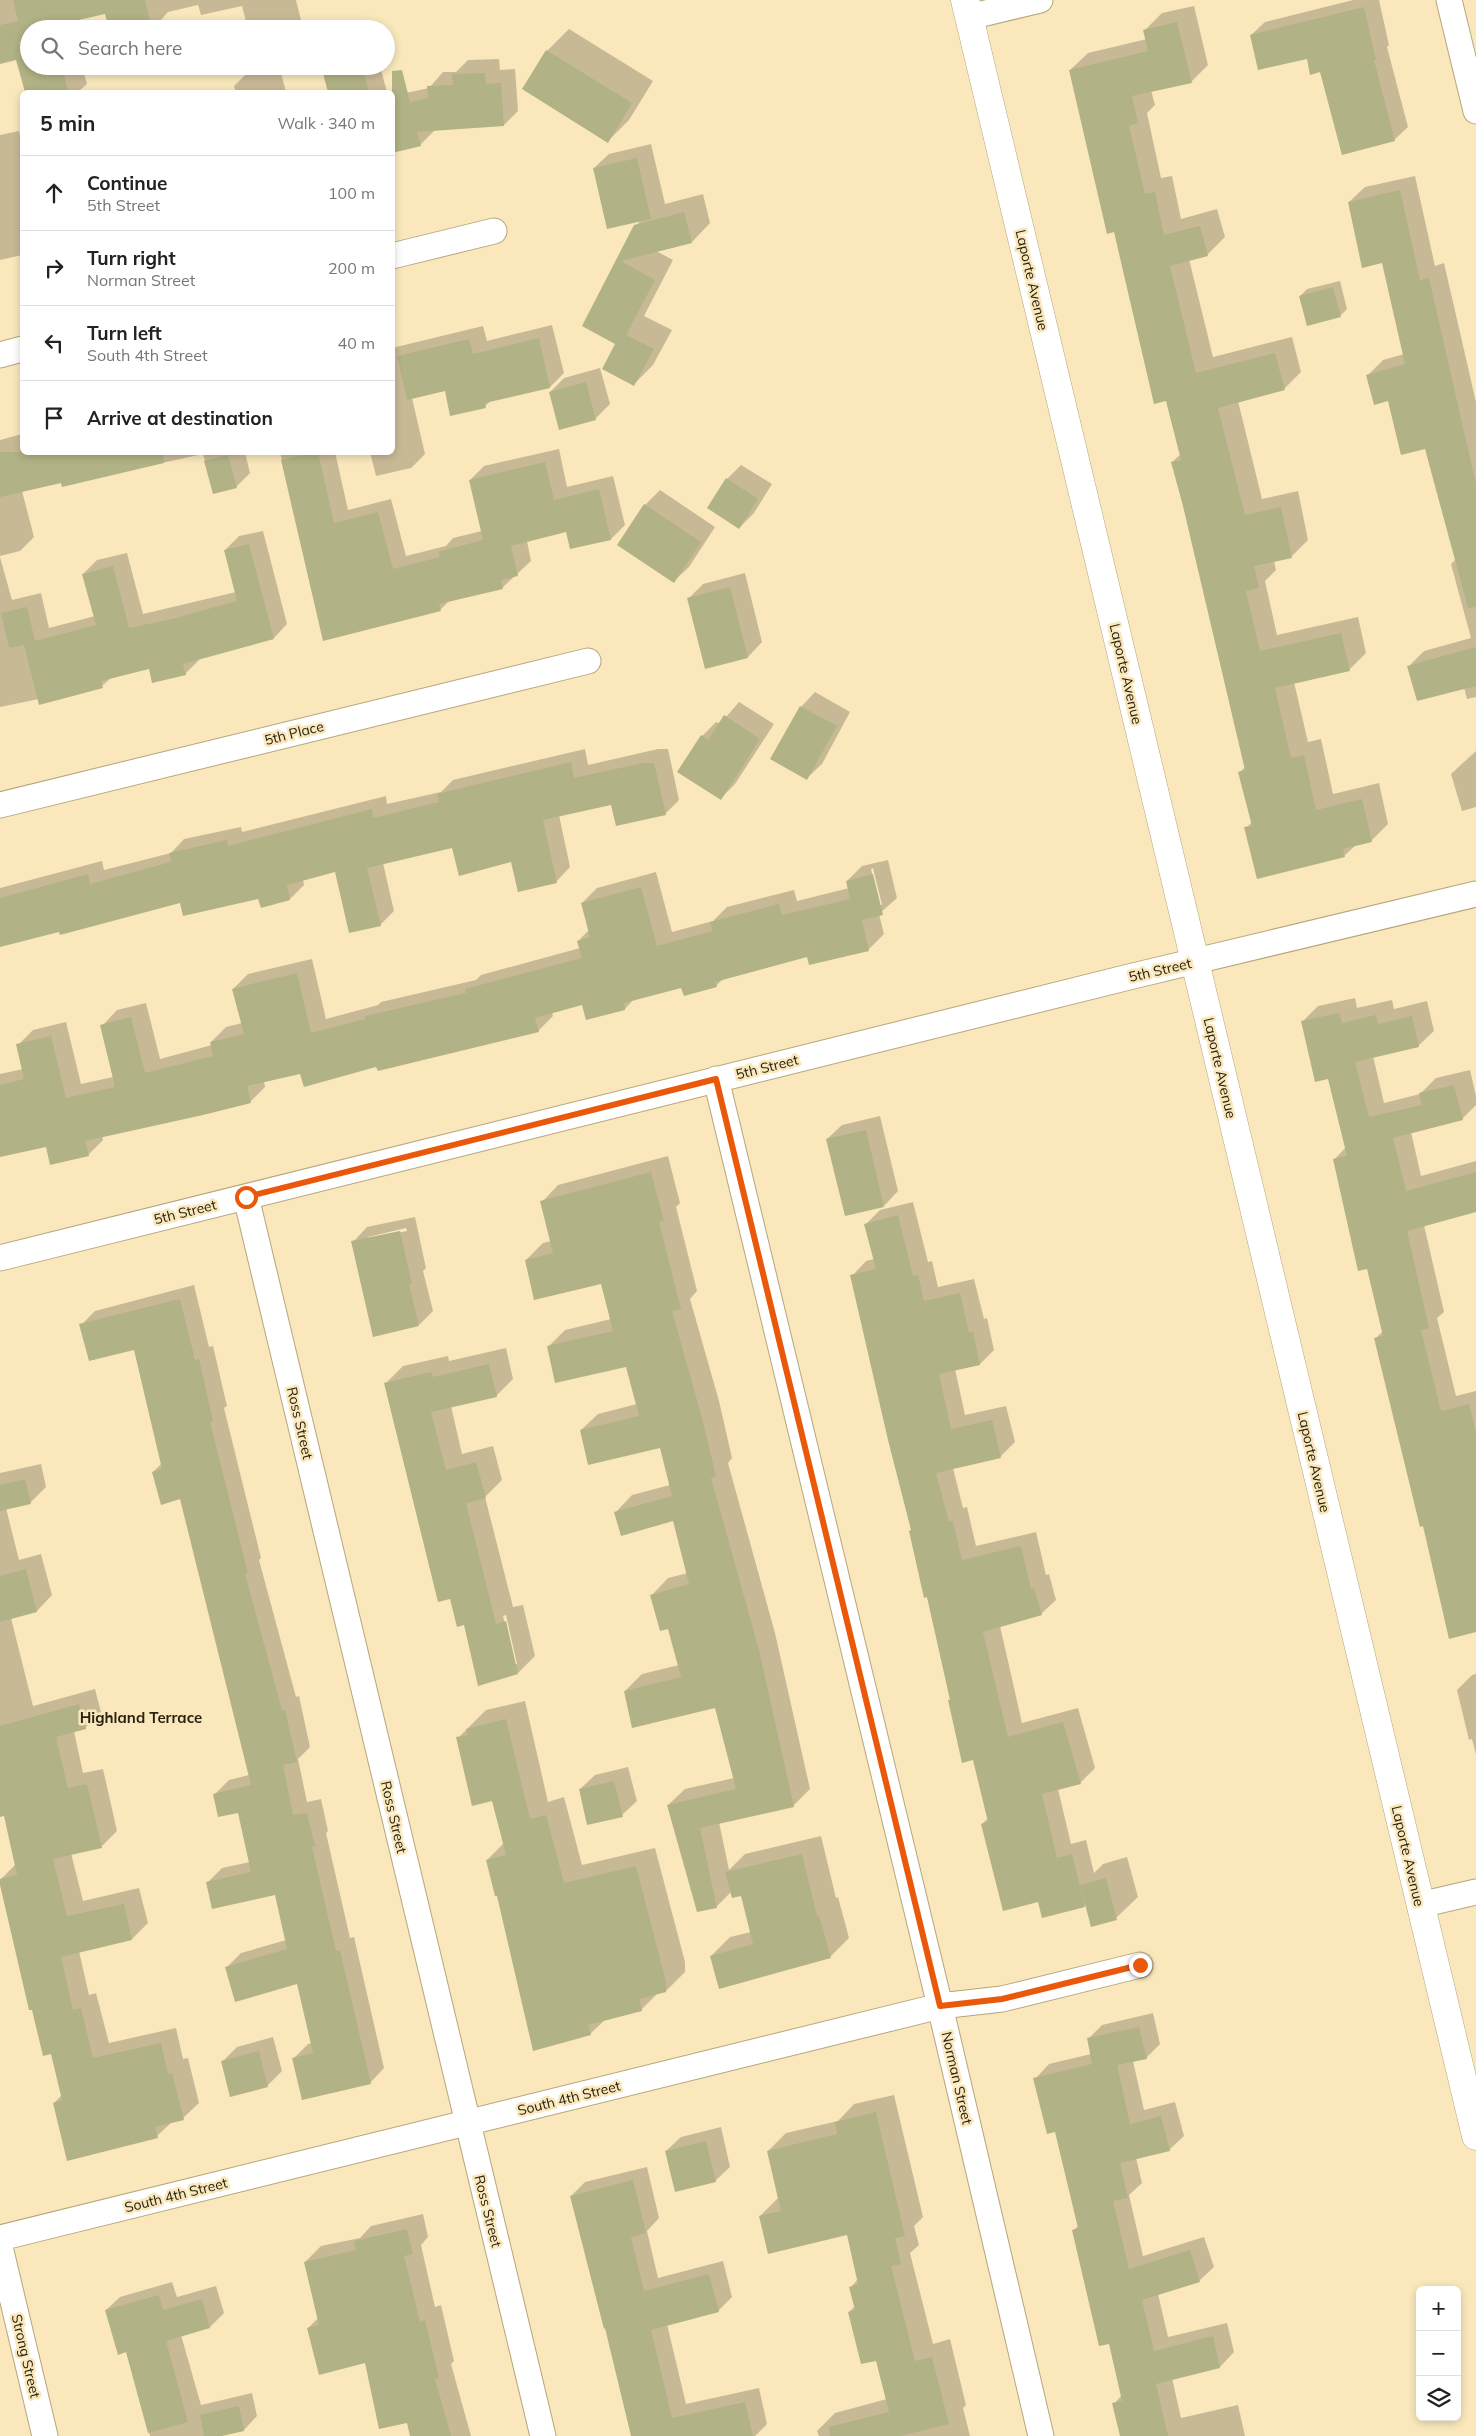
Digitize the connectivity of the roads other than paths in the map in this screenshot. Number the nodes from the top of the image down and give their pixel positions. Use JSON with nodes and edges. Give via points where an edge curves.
{"nodes":[{"id":1,"x":1040,"y":0,"type":"edge"},
{"id":2,"x":1449,"y":0,"type":"edge"},
{"id":3,"x":967,"y":9,"type":"edge"},
{"id":4,"x":1476,"y":111,"type":"edge"},
{"id":5,"x":494,"y":231,"type":"dead end"},
{"id":6,"x":395,"y":255,"type":"edge"},
{"id":7,"x":20,"y":349,"type":"edge"},
{"id":8,"x":0,"y":354,"type":"edge"},
{"id":9,"x":588,"y":661,"type":"dead end"},
{"id":10,"x":0,"y":805,"type":"edge"},
{"id":11,"x":1476,"y":894,"type":"edge"},
{"id":12,"x":1195,"y":962,"type":"junction"},
{"id":13,"x":716,"y":1079,"type":"junction"},
{"id":14,"x":246,"y":1197,"type":"junction"},
{"id":15,"x":0,"y":1258,"type":"edge"},
{"id":16,"x":1476,"y":1892,"type":"edge"},
{"id":17,"x":1420,"y":1905,"type":"junction"},
{"id":18,"x":1140,"y":1965,"type":"dead end"},
{"id":19,"x":940,"y":2006,"type":"junction"},
{"id":20,"x":467,"y":2124,"type":"junction"},
{"id":21,"x":1476,"y":2136,"type":"edge"},
{"id":22,"x":0,"y":2238,"type":"edge"},
{"id":23,"x":0,"y":2247,"type":"edge"},
{"id":24,"x":45,"y":2436,"type":"edge"},
{"id":25,"x":543,"y":2436,"type":"edge"},
{"id":26,"x":1041,"y":2436,"type":"edge"}],
"edges":[{"from":1,"to":3,"type":"street"},
{"from":2,"to":4,"type":"street"},
{"from":3,"to":12,"type":"street","name":"Laporte Avenue"},
{"from":5,"to":6,"type":"street"},
{"from":7,"to":8,"type":"street"},
{"from":9,"to":10,"type":"street","name":"5th Place"},
{"from":11,"to":12,"type":"street","name":"5th Street"},
{"from":12,"to":13,"type":"street","name":"5th Street"},
{"from":12,"to":17,"type":"street","name":"Laporte Avenue"},
{"from":13,"to":14,"type":"street","name":"5th Street"},
{"from":13,"to":19,"type":"street","name":"Norman Street"},
{"from":14,"to":15,"type":"street","name":"5th Street"},
{"from":14,"to":20,"type":"street","name":"Ross Street"},
{"from":16,"to":17,"type":"street"},
{"from":17,"to":21,"type":"street","name":"Laporte Avenue"},
{"from":18,"to":19,"type":"street","name":"South 4th Street","via":[[1002,1999]]},
{"from":19,"to":20,"type":"street","name":"South 4th Street"},
{"from":19,"to":26,"type":"street","name":"Norman Street"},
{"from":20,"to":22,"type":"street","name":"South 4th Street"},
{"from":20,"to":25,"type":"street","name":"Ross Street"},
{"from":23,"to":24,"type":"street","name":"Strong Street"}]}
